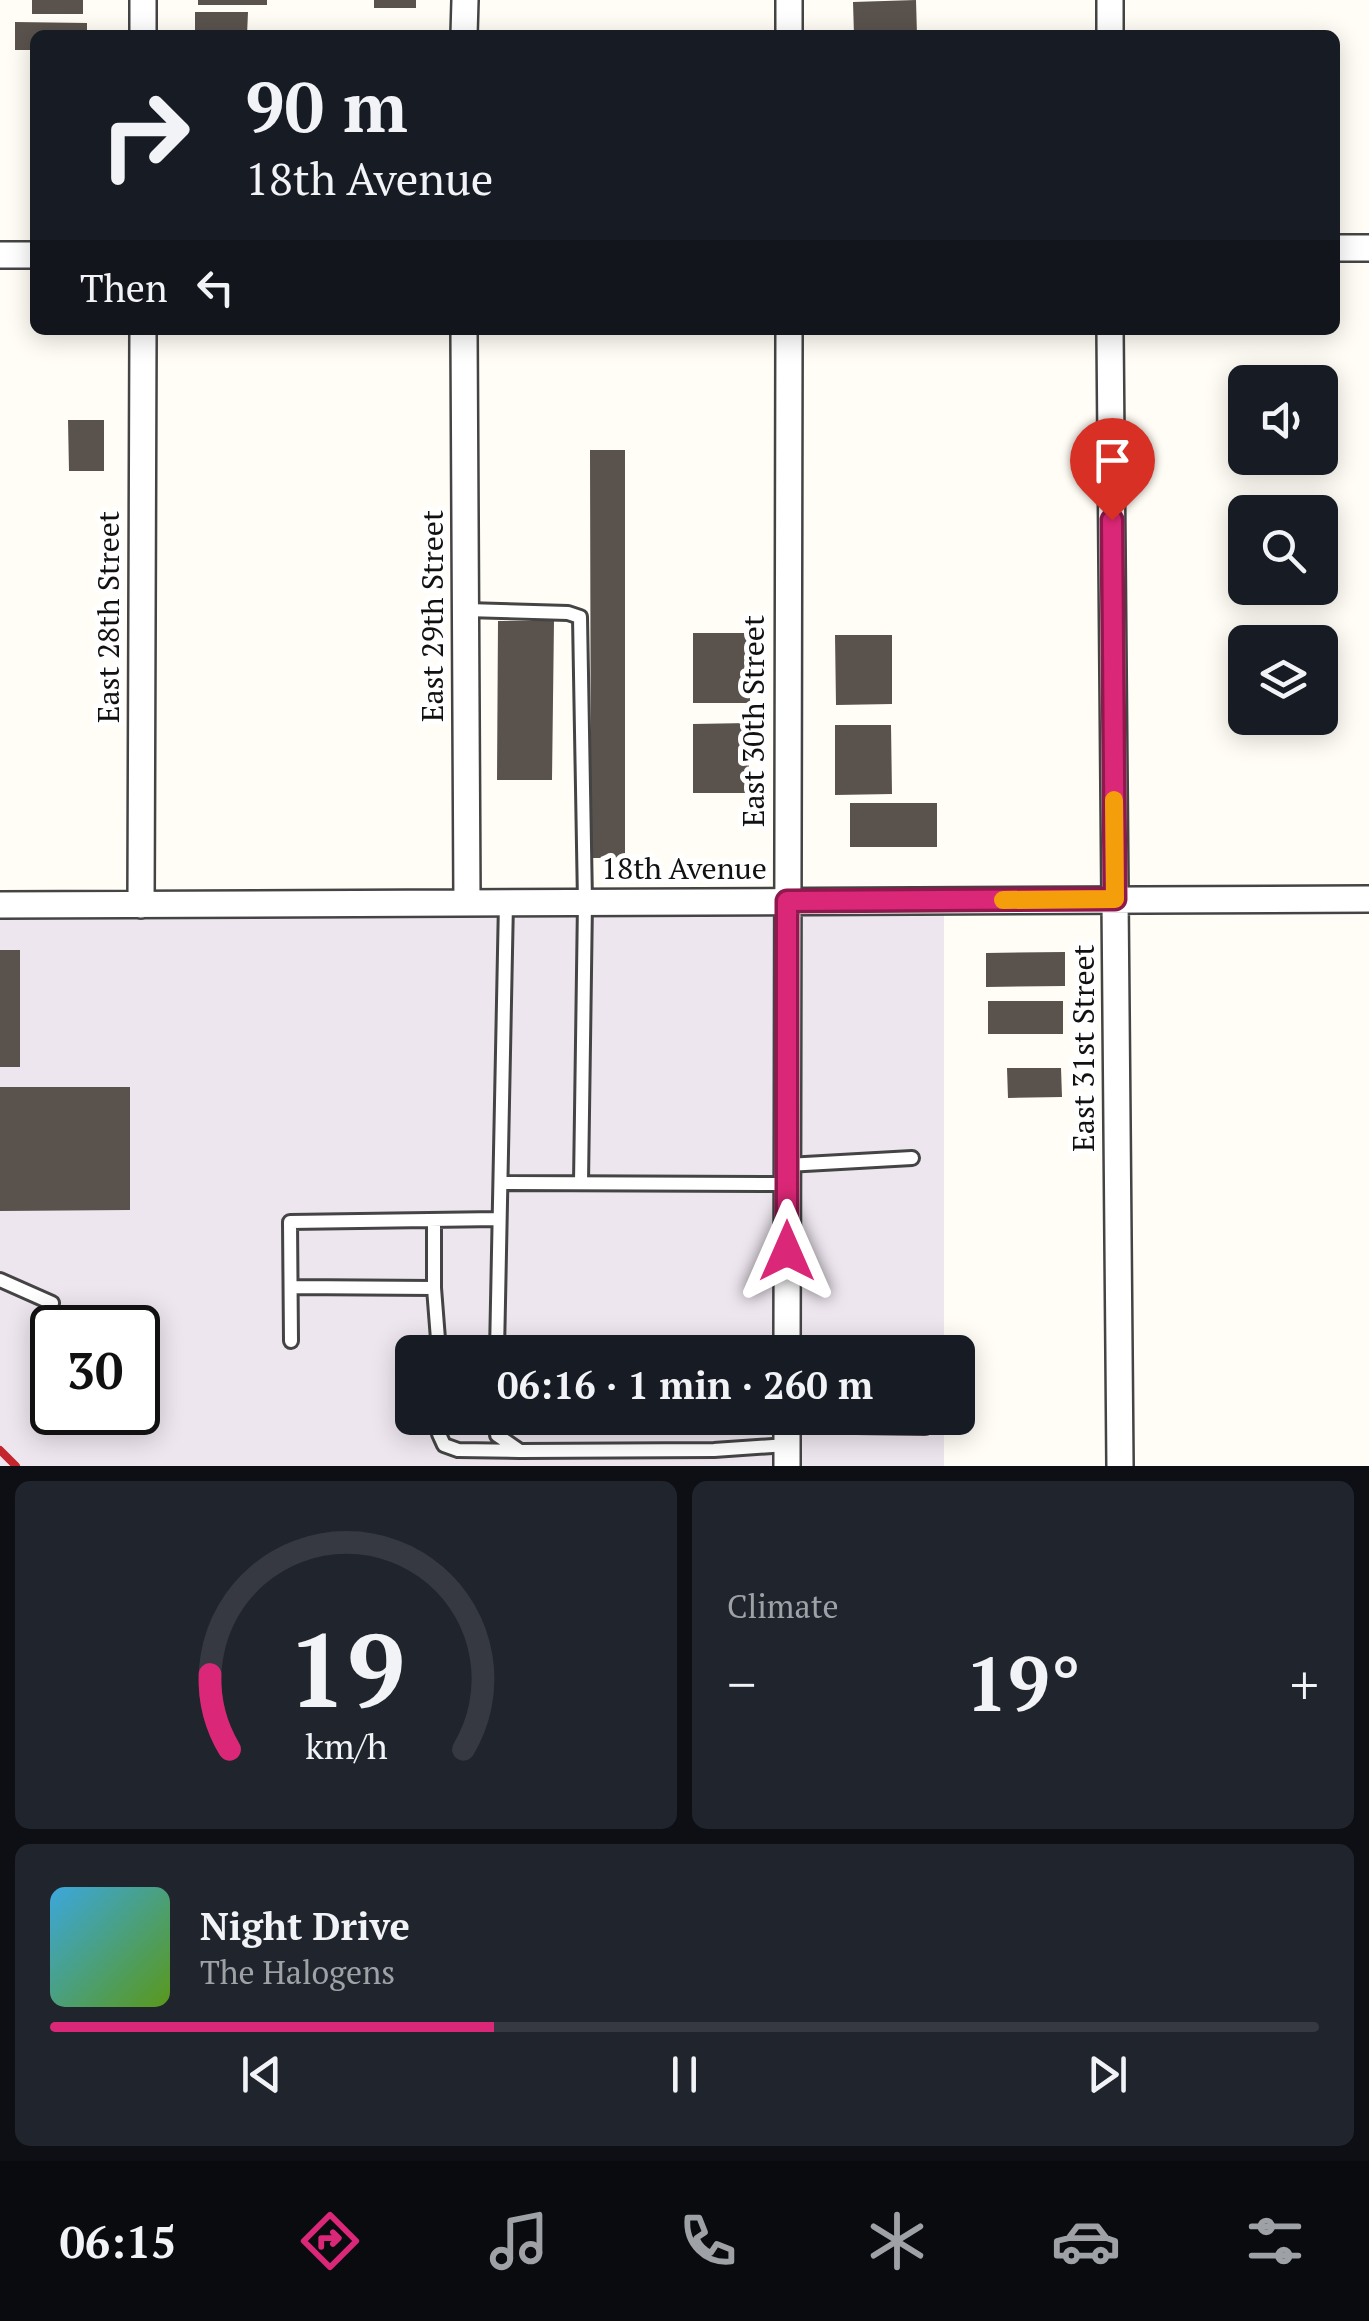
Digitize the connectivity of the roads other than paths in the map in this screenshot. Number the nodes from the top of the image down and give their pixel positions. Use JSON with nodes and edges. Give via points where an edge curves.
{"nodes":[{"id":1,"x":143,"y":0,"type":"edge"},
{"id":2,"x":464,"y":0,"type":"edge"},
{"id":3,"x":789,"y":0,"type":"edge"},
{"id":4,"x":1110,"y":0,"type":"edge"},
{"id":5,"x":143,"y":30,"type":"edge"},
{"id":6,"x":464,"y":30,"type":"edge"},
{"id":7,"x":789,"y":30,"type":"edge"},
{"id":8,"x":1110,"y":30,"type":"edge"},
{"id":9,"x":1340,"y":248,"type":"edge"},
{"id":10,"x":1369,"y":248,"type":"edge"},
{"id":11,"x":0,"y":255,"type":"edge"},
{"id":12,"x":30,"y":255,"type":"edge"},
{"id":13,"x":143,"y":335,"type":"edge"},
{"id":14,"x":464,"y":335,"type":"edge"},
{"id":15,"x":789,"y":335,"type":"edge"},
{"id":16,"x":1110,"y":335,"type":"edge"},
{"id":17,"x":466,"y":610,"type":"junction"},
{"id":18,"x":1115,"y":899,"type":"junction"},
{"id":19,"x":1369,"y":899,"type":"edge"},
{"id":20,"x":787,"y":901,"type":"junction"},
{"id":21,"x":468,"y":902,"type":"junction"},
{"id":22,"x":506,"y":902,"type":"junction"},
{"id":23,"x":585,"y":902,"type":"junction"},
{"id":24,"x":140,"y":904,"type":"junction"},
{"id":25,"x":0,"y":905,"type":"edge"},
{"id":26,"x":912,"y":1158,"type":"dead end"},
{"id":27,"x":787,"y":1174,"type":"junction"},
{"id":28,"x":582,"y":1183,"type":"junction"},
{"id":29,"x":501,"y":1184,"type":"junction"},
{"id":30,"x":498,"y":1220,"type":"junction"},
{"id":31,"x":434,"y":1221,"type":"junction"},
{"id":32,"x":0,"y":1280,"type":"edge"},
{"id":33,"x":290,"y":1287,"type":"junction"},
{"id":34,"x":434,"y":1288,"type":"junction"},
{"id":35,"x":52,"y":1304,"type":"dead end"},
{"id":36,"x":438,"y":1335,"type":"edge"},
{"id":37,"x":498,"y":1335,"type":"edge"},
{"id":38,"x":787,"y":1335,"type":"edge"},
{"id":39,"x":291,"y":1342,"type":"dead end"},
{"id":40,"x":439,"y":1435,"type":"edge"},
{"id":41,"x":497,"y":1435,"type":"edge"},
{"id":42,"x":833,"y":1435,"type":"edge"},
{"id":43,"x":787,"y":1439,"type":"edge"},
{"id":44,"x":520,"y":1451,"type":"junction"},
{"id":45,"x":1120,"y":1466,"type":"edge"}],
"edges":[{"from":1,"to":5,"type":"street"},
{"from":2,"to":6,"type":"street"},
{"from":3,"to":7,"type":"street"},
{"from":4,"to":8,"type":"street"},
{"from":9,"to":10,"type":"street"},
{"from":11,"to":12,"type":"street"},
{"from":13,"to":24,"type":"street","name":"East 28th Street"},
{"from":14,"to":17,"type":"street","name":"East 29th Street"},
{"from":15,"to":20,"type":"street","name":"East 30th Street"},
{"from":16,"to":18,"type":"street","name":"East 31st Street"},
{"from":17,"to":21,"type":"street","name":"East 29th Street"},
{"from":17,"to":23,"type":"lane","via":[[580,617]]},
{"from":18,"to":19,"type":"street","name":"18th Avenue"},
{"from":18,"to":20,"type":"street","name":"18th Avenue"},
{"from":18,"to":45,"type":"street","name":"East 31st Street"},
{"from":20,"to":23,"type":"street","name":"18th Avenue"},
{"from":20,"to":27,"type":"street","name":"East 30th Street"},
{"from":21,"to":22,"type":"street","name":"18th Avenue"},
{"from":21,"to":24,"type":"street","name":"18th Avenue"},
{"from":22,"to":23,"type":"street","name":"18th Avenue"},
{"from":22,"to":29,"type":"lane"},
{"from":23,"to":28,"type":"lane"},
{"from":24,"to":25,"type":"street","name":"18th Avenue"},
{"from":26,"to":27,"type":"lane"},
{"from":27,"to":28,"type":"lane"},
{"from":27,"to":38,"type":"street","name":"East 30th Street"},
{"from":28,"to":29,"type":"lane"},
{"from":29,"to":30,"type":"lane"},
{"from":30,"to":31,"type":"lane"},
{"from":30,"to":37,"type":"lane"},
{"from":31,"to":33,"type":"lane","via":[[290,1222]]},
{"from":31,"to":34,"type":"lane"},
{"from":32,"to":35,"type":"lane"},
{"from":33,"to":34,"type":"lane"},
{"from":33,"to":39,"type":"lane"},
{"from":34,"to":36,"type":"lane"},
{"from":40,"to":44,"type":"lane","via":[[458,1450]]},
{"from":41,"to":44,"type":"lane"},
{"from":42,"to":43,"type":"lane"},
{"from":43,"to":44,"type":"lane","via":[[714,1450]]}]}
